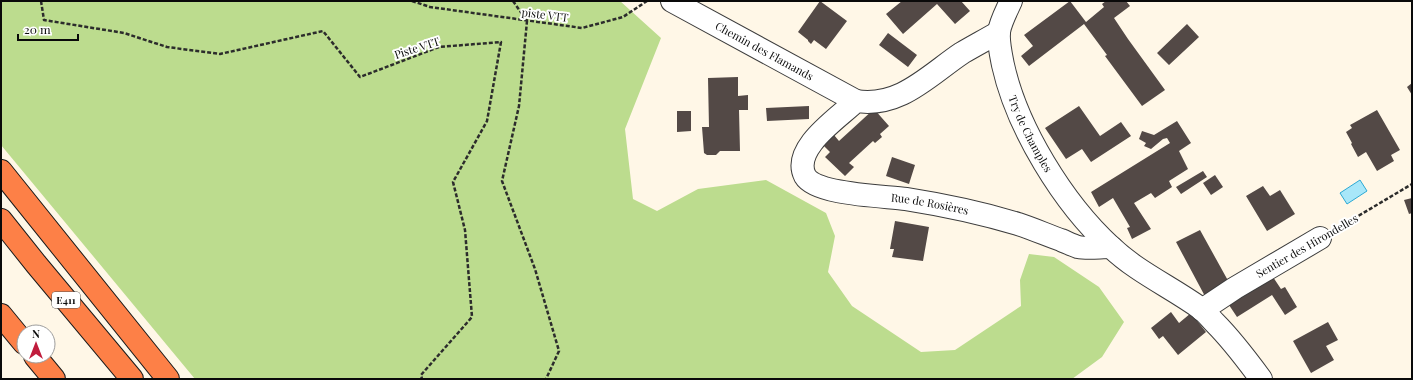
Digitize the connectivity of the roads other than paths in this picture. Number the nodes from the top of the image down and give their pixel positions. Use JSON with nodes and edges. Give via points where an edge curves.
{"nodes":[{"id":1,"x":672,"y":1,"type":"edge"},
{"id":2,"x":1010,"y":1,"type":"edge"},
{"id":3,"x":999,"y":32,"type":"junction"},
{"id":4,"x":856,"y":101,"type":"junction"},
{"id":5,"x":1,"y":171,"type":"edge"},
{"id":6,"x":1,"y":220,"type":"edge"},
{"id":7,"x":1320,"y":238,"type":"road end"},
{"id":8,"x":1111,"y":247,"type":"junction"},
{"id":9,"x":1202,"y":310,"type":"junction"},
{"id":10,"x":1,"y":315,"type":"edge"},
{"id":11,"x":16,"y":333,"type":"edge"},
{"id":12,"x":42,"y":364,"type":"edge"},
{"id":13,"x":54,"y":379,"type":"edge"},
{"id":14,"x":132,"y":379,"type":"edge"},
{"id":15,"x":168,"y":379,"type":"edge"},
{"id":16,"x":1261,"y":379,"type":"edge"}],
"edges":[{"from":1,"to":4,"type":"street","name":"Chemin des Flamands"},
{"from":2,"to":3,"type":"street","name":"Try de Champles"},
{"from":3,"to":4,"type":"street","via":[[961,54],[919,85],[901,94],[882,100]]},
{"from":3,"to":8,"type":"street","name":"Try de Champles","via":[[1007,85],[1027,131],[1048,170],[1078,212]]},
{"from":4,"to":8,"type":"street","name":"Rue de Rosières","via":[[822,131],[806,153],[802,165],[806,176],[814,184],[838,192],[917,201],[970,211],[1018,224],[1078,247]]},
{"from":5,"to":15,"type":"highway"},
{"from":6,"to":14,"type":"highway","number":"E411"},
{"from":7,"to":9,"type":"street","name":"Sentier des Hirondelles"},
{"from":8,"to":9,"type":"street","via":[[1143,272]]},
{"from":9,"to":16,"type":"street","via":[[1226,334]]},
{"from":10,"to":11,"type":"highway"},
{"from":12,"to":13,"type":"highway"}]}
